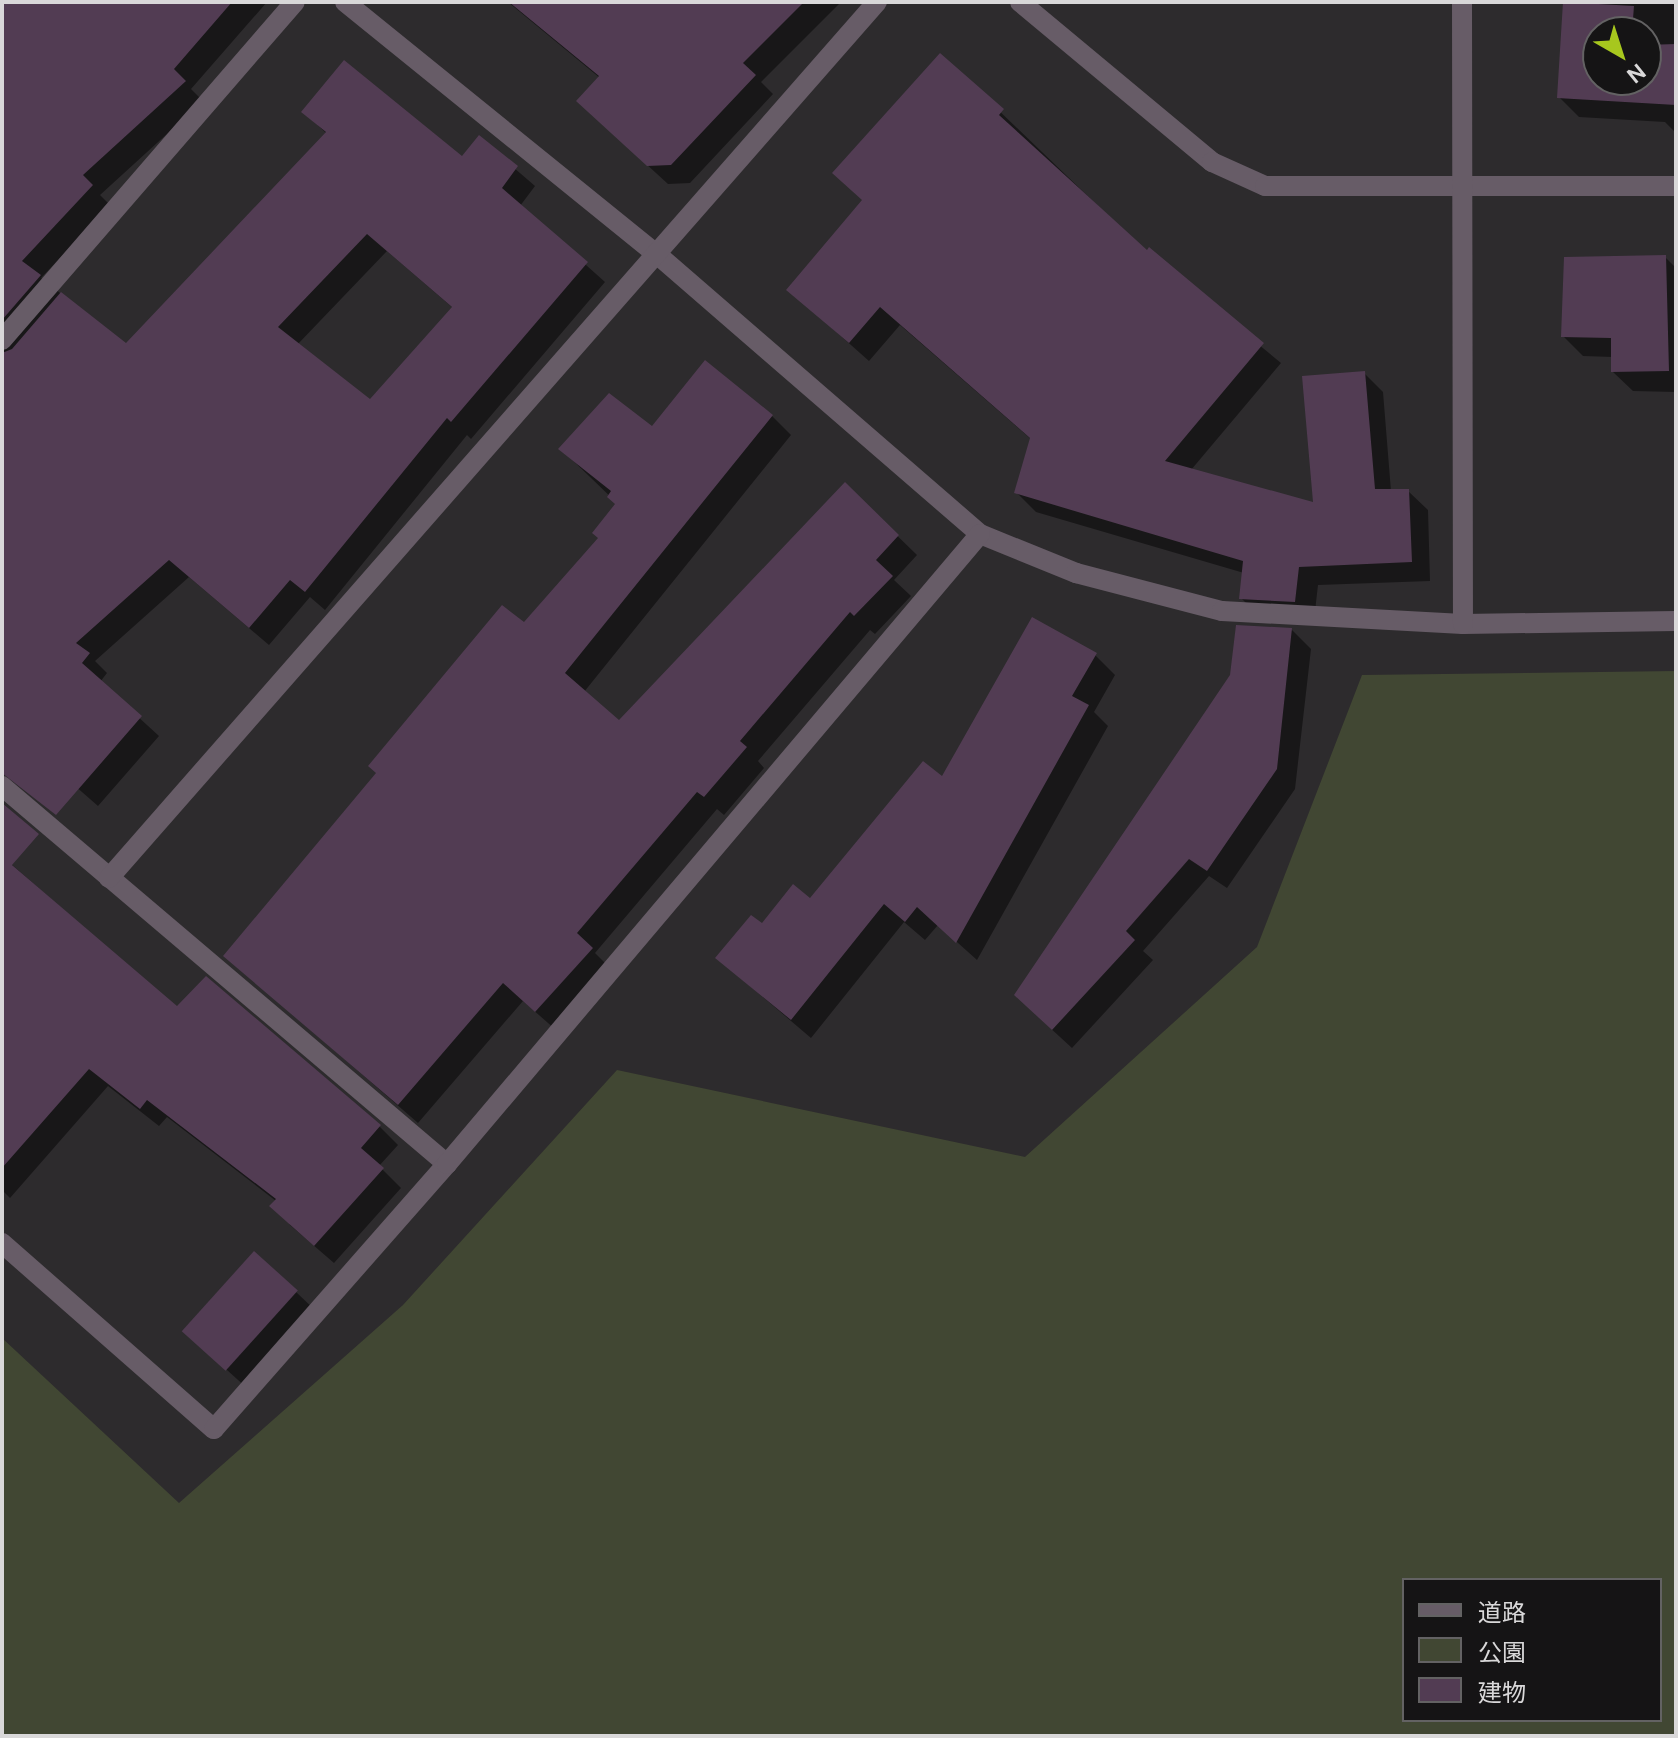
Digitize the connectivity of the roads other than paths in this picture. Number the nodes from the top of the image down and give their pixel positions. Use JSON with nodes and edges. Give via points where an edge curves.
{"nodes":[{"id":1,"x":295,"y":2,"type":"edge"},
{"id":2,"x":345,"y":2,"type":"edge"},
{"id":3,"x":877,"y":2,"type":"edge"},
{"id":4,"x":1020,"y":2,"type":"edge"},
{"id":5,"x":1462,"y":2,"type":"edge"},
{"id":6,"x":1459,"y":183,"type":"junction"},
{"id":7,"x":1676,"y":186,"type":"edge"},
{"id":8,"x":659,"y":256,"type":"junction"},
{"id":9,"x":2,"y":340,"type":"edge"},
{"id":10,"x":980,"y":534,"type":"junction"},
{"id":11,"x":1676,"y":621,"type":"edge"},
{"id":12,"x":1463,"y":624,"type":"junction"},
{"id":13,"x":2,"y":786,"type":"edge"},
{"id":14,"x":109,"y":878,"type":"junction"},
{"id":15,"x":447,"y":1164,"type":"junction"},
{"id":16,"x":2,"y":1243,"type":"edge"}],
"edges":[{"from":1,"to":9,"type":"street"},
{"from":2,"to":8,"type":"street"},
{"from":3,"to":8,"type":"street"},
{"from":4,"to":6,"type":"street","via":[[1212,162],[1265,186]]},
{"from":5,"to":6,"type":"street"},
{"from":6,"to":7,"type":"street"},
{"from":6,"to":12,"type":"street"},
{"from":8,"to":10,"type":"street"},
{"from":8,"to":14,"type":"street"},
{"from":10,"to":12,"type":"street","via":[[1076,573],[1222,611]]},
{"from":10,"to":15,"type":"street"},
{"from":11,"to":12,"type":"street"},
{"from":13,"to":14,"type":"street"},
{"from":14,"to":15,"type":"street"},
{"from":15,"to":16,"type":"street","via":[[214,1429]]}]}
